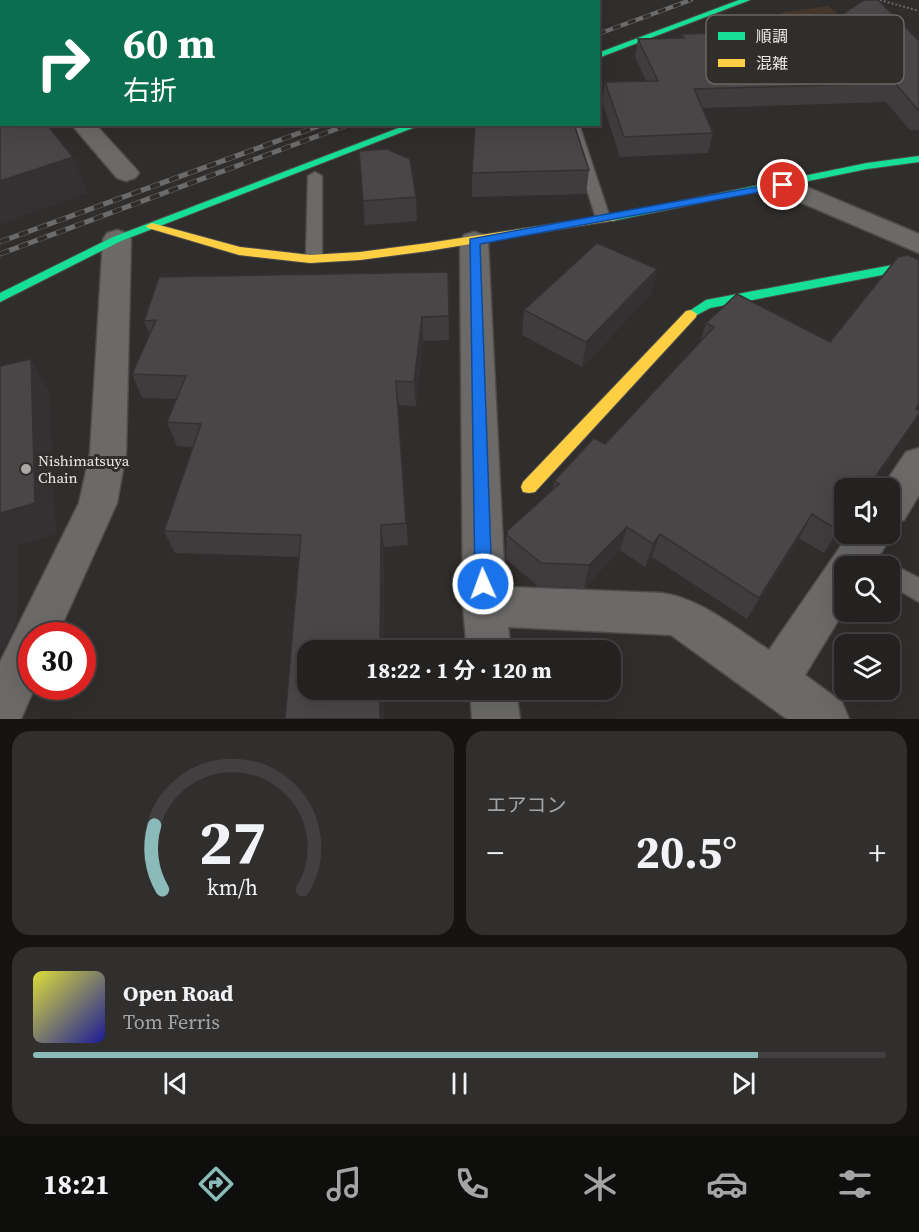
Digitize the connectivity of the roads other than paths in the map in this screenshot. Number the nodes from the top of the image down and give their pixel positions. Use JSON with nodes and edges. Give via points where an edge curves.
{"nodes":[{"id":1,"x":746,"y":0,"type":"edge"},
{"id":2,"x":706,"y":15,"type":"edge"},
{"id":3,"x":706,"y":15,"type":"edge"},
{"id":4,"x":600,"y":55,"type":"edge"},
{"id":5,"x":84,"y":126,"type":"edge"},
{"id":6,"x":414,"y":126,"type":"edge"},
{"id":7,"x":573,"y":126,"type":"edge"},
{"id":8,"x":919,"y":159,"type":"edge"},
{"id":9,"x":126,"y":173,"type":"dead end"},
{"id":10,"x":315,"y":176,"type":"dead end"},
{"id":11,"x":783,"y":185,"type":"junction"},
{"id":12,"x":603,"y":218,"type":"junction"},
{"id":13,"x":152,"y":226,"type":"junction"},
{"id":14,"x":117,"y":239,"type":"junction"},
{"id":15,"x":474,"y":241,"type":"junction"},
{"id":16,"x":919,"y":244,"type":"edge"},
{"id":17,"x":314,"y":258,"type":"junction"},
{"id":18,"x":919,"y":264,"type":"edge"},
{"id":19,"x":0,"y":298,"type":"edge"},
{"id":20,"x":919,"y":463,"type":"edge"},
{"id":21,"x":529,"y":487,"type":"dead end"},
{"id":22,"x":900,"y":492,"type":"edge"},
{"id":23,"x":900,"y":581,"type":"edge"},
{"id":24,"x":919,"y":591,"type":"edge"},
{"id":25,"x":834,"y":604,"type":"edge"},
{"id":26,"x":484,"y":606,"type":"junction"},
{"id":27,"x":42,"y":622,"type":"edge"},
{"id":28,"x":488,"y":640,"type":"edge"},
{"id":29,"x":18,"y":674,"type":"edge"},
{"id":30,"x":775,"y":681,"type":"junction"},
{"id":31,"x":494,"y":700,"type":"edge"},
{"id":32,"x":0,"y":712,"type":"edge"},
{"id":33,"x":496,"y":719,"type":"edge"},
{"id":34,"x":825,"y":719,"type":"edge"}],
"edges":[{"from":1,"to":2,"type":"street"},
{"from":3,"to":4,"type":"street"},
{"from":5,"to":9,"type":"street"},
{"from":6,"to":13,"type":"street"},
{"from":7,"to":12,"type":"lane"},
{"from":8,"to":11,"type":"street","via":[[897,160]]},
{"from":10,"to":17,"type":"lane"},
{"from":11,"to":12,"type":"street"},
{"from":11,"to":16,"type":"street"},
{"from":12,"to":15,"type":"street"},
{"from":13,"to":14,"type":"street"},
{"from":13,"to":17,"type":"street","via":[[250,254]]},
{"from":14,"to":19,"type":"street"},
{"from":14,"to":27,"type":"street","via":[[108,453],[98,503]]},
{"from":15,"to":17,"type":"street","via":[[343,258]]},
{"from":15,"to":26,"type":"street"},
{"from":18,"to":21,"type":"street","via":[[706,303],[694,311]]},
{"from":20,"to":22,"type":"street"},
{"from":23,"to":24,"type":"lane"},
{"from":25,"to":30,"type":"street"},
{"from":26,"to":28,"type":"street"},
{"from":26,"to":30,"type":"street","via":[[680,616]]},
{"from":29,"to":32,"type":"street"},
{"from":30,"to":34,"type":"street"},
{"from":31,"to":33,"type":"street"}]}
